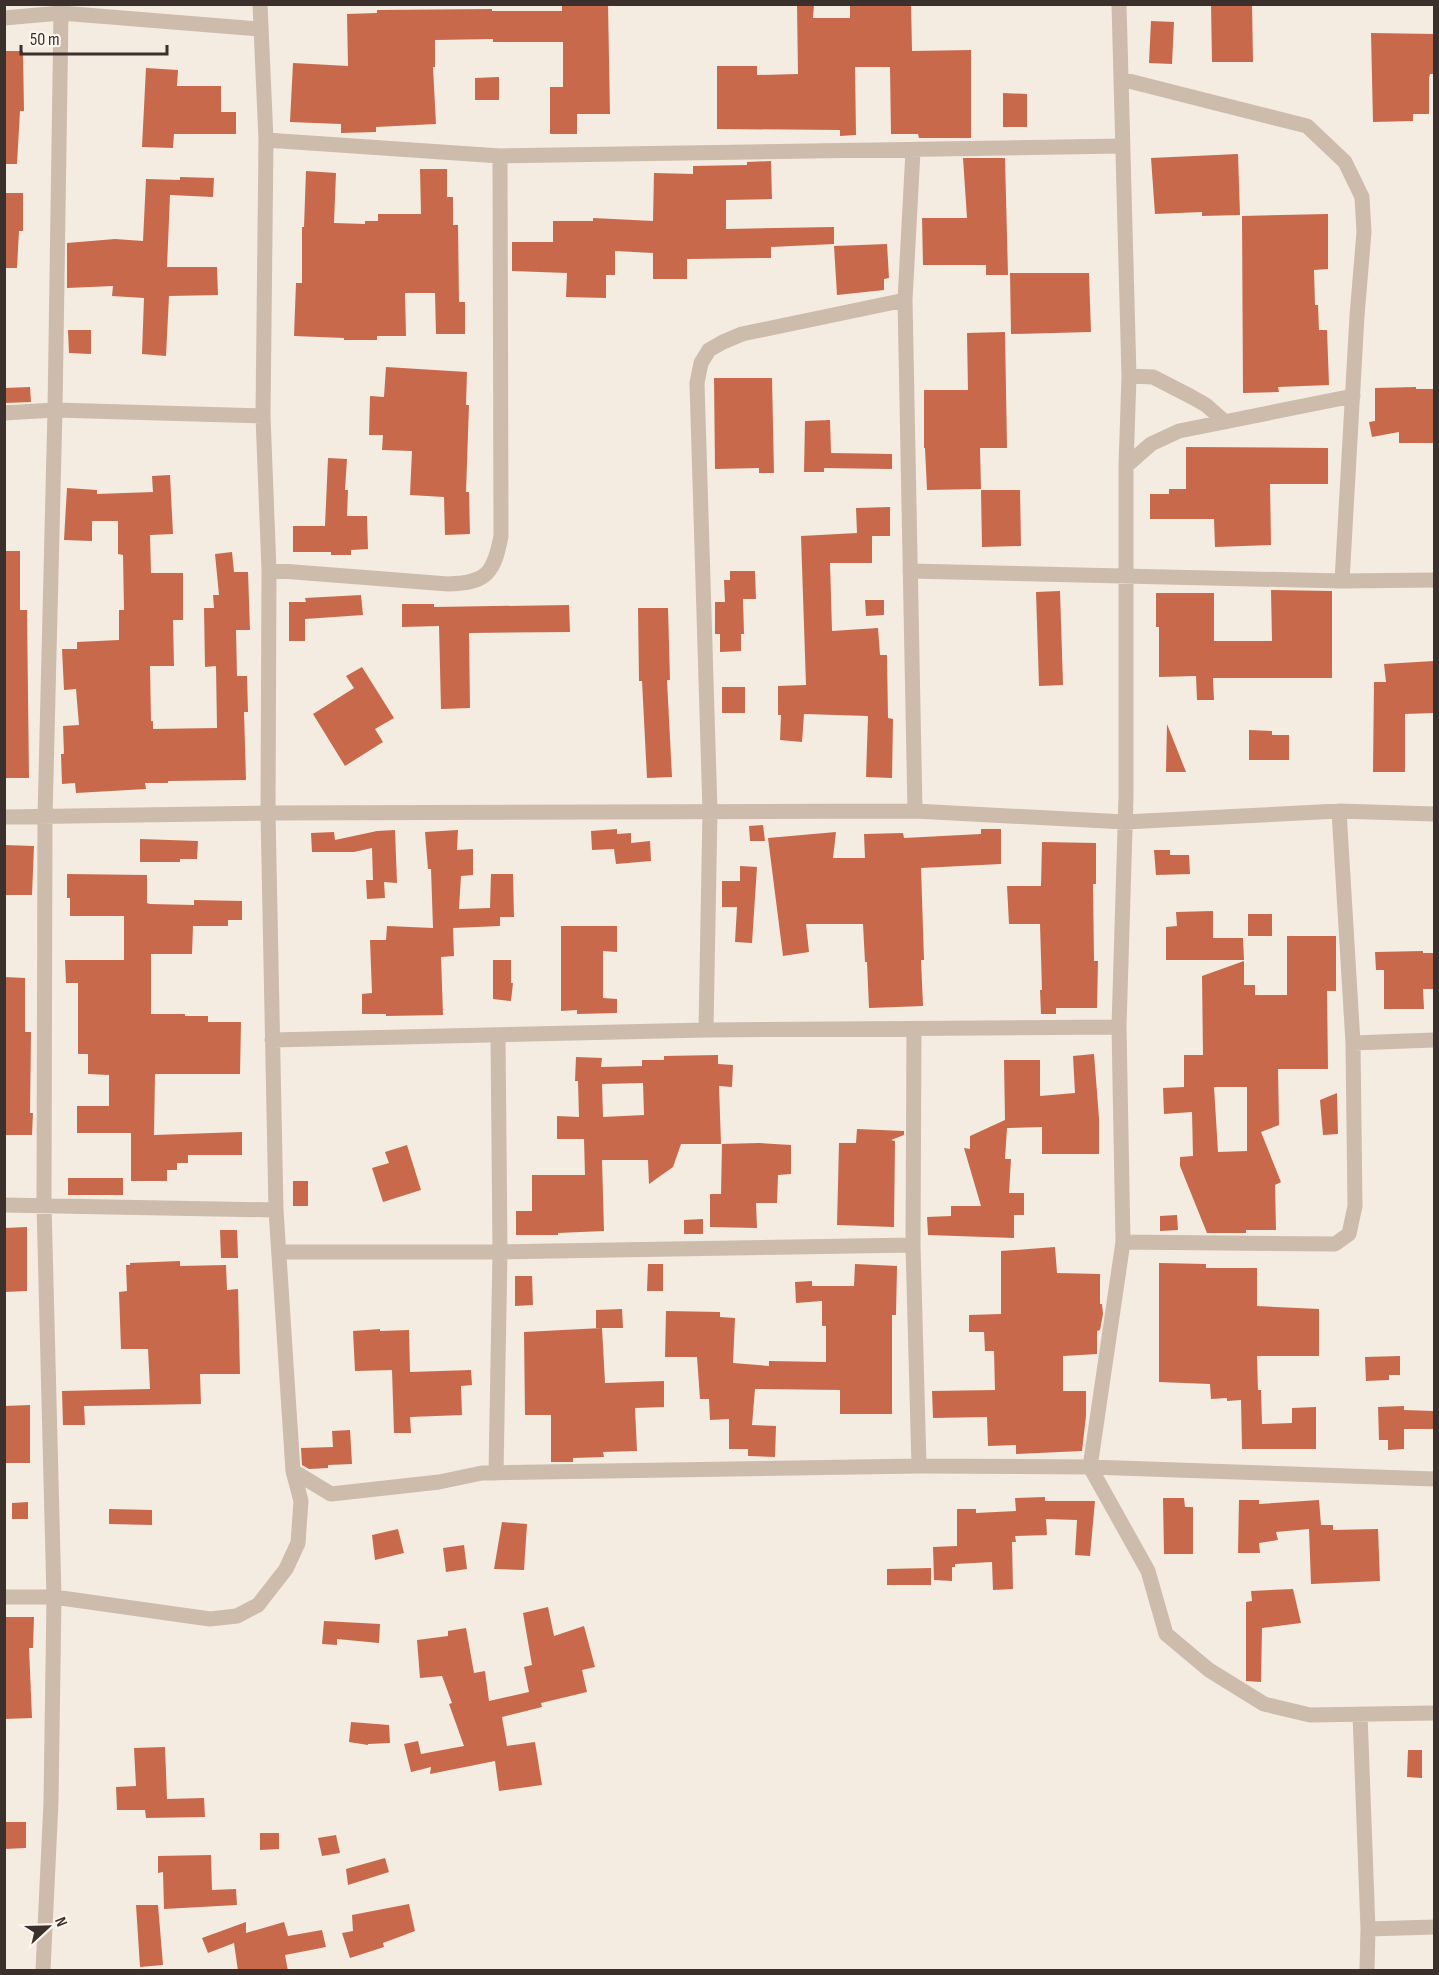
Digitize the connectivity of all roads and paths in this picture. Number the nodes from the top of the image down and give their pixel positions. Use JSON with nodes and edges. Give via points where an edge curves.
{"nodes":[{"id":1,"x":260,"y":4,"type":"edge"},
{"id":2,"x":1119,"y":4,"type":"edge"},
{"id":3,"x":61,"y":13,"type":"junction"},
{"id":4,"x":4,"y":18,"type":"edge"},
{"id":5,"x":260,"y":29,"type":"junction"},
{"id":6,"x":1120,"y":79,"type":"junction"},
{"id":7,"x":266,"y":140,"type":"junction"},
{"id":8,"x":1122,"y":146,"type":"junction"},
{"id":9,"x":913,"y":151,"type":"junction"},
{"id":10,"x":500,"y":156,"type":"junction"},
{"id":11,"x":904,"y":300,"type":"junction"},
{"id":12,"x":1129,"y":376,"type":"junction"},
{"id":13,"x":1353,"y":396,"type":"junction"},
{"id":14,"x":54,"y":410,"type":"junction"},
{"id":15,"x":4,"y":413,"type":"edge"},
{"id":16,"x":263,"y":416,"type":"junction"},
{"id":17,"x":1225,"y":422,"type":"junction"},
{"id":18,"x":1126,"y":466,"type":"junction"},
{"id":19,"x":269,"y":570,"type":"junction"},
{"id":20,"x":910,"y":571,"type":"junction"},
{"id":21,"x":1126,"y":577,"type":"junction"},
{"id":22,"x":1434,"y":580,"type":"edge"},
{"id":23,"x":1342,"y":581,"type":"junction"},
{"id":24,"x":915,"y":811,"type":"junction"},
{"id":25,"x":1339,"y":811,"type":"junction"},
{"id":26,"x":710,"y":812,"type":"junction"},
{"id":27,"x":268,"y":813,"type":"junction"},
{"id":28,"x":1434,"y":814,"type":"edge"},
{"id":29,"x":4,"y":817,"type":"edge"},
{"id":30,"x":45,"y":818,"type":"junction"},
{"id":31,"x":1125,"y":822,"type":"junction"},
{"id":32,"x":1119,"y":1027,"type":"junction"},
{"id":33,"x":914,"y":1029,"type":"junction"},
{"id":34,"x":706,"y":1030,"type":"junction"},
{"id":35,"x":498,"y":1035,"type":"junction"},
{"id":36,"x":272,"y":1040,"type":"junction"},
{"id":37,"x":1434,"y":1040,"type":"edge"},
{"id":38,"x":1353,"y":1043,"type":"junction"},
{"id":39,"x":44,"y":1204,"type":"junction"},
{"id":40,"x":4,"y":1205,"type":"edge"},
{"id":41,"x":276,"y":1210,"type":"junction"},
{"id":42,"x":1123,"y":1242,"type":"junction"},
{"id":43,"x":913,"y":1245,"type":"junction"},
{"id":44,"x":279,"y":1252,"type":"junction"},
{"id":45,"x":500,"y":1252,"type":"junction"},
{"id":46,"x":919,"y":1466,"type":"junction"},
{"id":47,"x":1090,"y":1467,"type":"junction"},
{"id":48,"x":293,"y":1471,"type":"junction"},
{"id":49,"x":496,"y":1473,"type":"junction"},
{"id":50,"x":1434,"y":1479,"type":"edge"},
{"id":51,"x":4,"y":1597,"type":"edge"},
{"id":52,"x":54,"y":1597,"type":"junction"},
{"id":53,"x":1434,"y":1713,"type":"edge"},
{"id":54,"x":1360,"y":1714,"type":"junction"},
{"id":55,"x":1434,"y":1928,"type":"edge"},
{"id":56,"x":1368,"y":1929,"type":"junction"},
{"id":57,"x":43,"y":1971,"type":"edge"},
{"id":58,"x":1367,"y":1971,"type":"edge"}],
"edges":[{"from":1,"to":5,"type":"street"},
{"from":2,"to":6,"type":"street"},
{"from":3,"to":4,"type":"street"},
{"from":3,"to":5,"type":"street"},
{"from":3,"to":14,"type":"street"},
{"from":5,"to":7,"type":"street"},
{"from":6,"to":8,"type":"street"},
{"from":6,"to":13,"type":"street","via":[[1307,126],[1346,162],[1362,197],[1364,232]]},
{"from":7,"to":10,"type":"street"},
{"from":7,"to":16,"type":"street"},
{"from":8,"to":9,"type":"street"},
{"from":8,"to":12,"type":"street"},
{"from":9,"to":10,"type":"street"},
{"from":9,"to":11,"type":"street"},
{"from":10,"to":19,"type":"street","via":[[501,536],[497,556],[486,575],[470,584]]},
{"from":11,"to":20,"type":"street"},
{"from":11,"to":26,"type":"street","via":[[742,334],[708,350],[700,363],[697,383]]},
{"from":12,"to":17,"type":"street","via":[[1153,377],[1190,396]]},
{"from":12,"to":18,"type":"street"},
{"from":13,"to":17,"type":"street"},
{"from":13,"to":23,"type":"street"},
{"from":14,"to":15,"type":"street"},
{"from":14,"to":16,"type":"street"},
{"from":14,"to":30,"type":"street"},
{"from":16,"to":19,"type":"street"},
{"from":17,"to":18,"type":"street","via":[[1179,431],[1151,444]]},
{"from":18,"to":21,"type":"street"},
{"from":19,"to":27,"type":"street"},
{"from":20,"to":21,"type":"street"},
{"from":20,"to":24,"type":"street"},
{"from":21,"to":23,"type":"street"},
{"from":21,"to":31,"type":"street"},
{"from":22,"to":23,"type":"street"},
{"from":24,"to":26,"type":"street"},
{"from":24,"to":31,"type":"street"},
{"from":25,"to":28,"type":"street"},
{"from":25,"to":31,"type":"street"},
{"from":25,"to":38,"type":"street"},
{"from":26,"to":27,"type":"street"},
{"from":26,"to":34,"type":"street"},
{"from":27,"to":30,"type":"street"},
{"from":27,"to":36,"type":"street"},
{"from":29,"to":30,"type":"street"},
{"from":30,"to":39,"type":"street"},
{"from":31,"to":32,"type":"street"},
{"from":32,"to":33,"type":"street"},
{"from":32,"to":42,"type":"street"},
{"from":33,"to":34,"type":"street"},
{"from":33,"to":43,"type":"street"},
{"from":34,"to":35,"type":"street"},
{"from":35,"to":36,"type":"street"},
{"from":35,"to":45,"type":"street"},
{"from":36,"to":41,"type":"street"},
{"from":37,"to":38,"type":"street"},
{"from":38,"to":42,"type":"street","via":[[1355,1206],[1349,1234],[1335,1244]]},
{"from":39,"to":40,"type":"street"},
{"from":39,"to":41,"type":"street"},
{"from":39,"to":52,"type":"street"},
{"from":41,"to":44,"type":"street"},
{"from":42,"to":47,"type":"street"},
{"from":43,"to":45,"type":"street"},
{"from":43,"to":46,"type":"street"},
{"from":44,"to":45,"type":"street"},
{"from":44,"to":48,"type":"street"},
{"from":45,"to":49,"type":"street"},
{"from":46,"to":47,"type":"street"},
{"from":46,"to":49,"type":"street"},
{"from":47,"to":50,"type":"street"},
{"from":47,"to":54,"type":"street","via":[[1148,1571],[1166,1634],[1209,1670],[1264,1704],[1310,1715]]},
{"from":48,"to":49,"type":"street","via":[[331,1494]]},
{"from":48,"to":52,"type":"street","via":[[301,1501],[298,1544],[286,1569],[258,1605],[237,1616],[210,1619]]},
{"from":51,"to":52,"type":"street"},
{"from":52,"to":57,"type":"street","via":[[51,1802]]},
{"from":53,"to":54,"type":"street"},
{"from":54,"to":56,"type":"street"},
{"from":55,"to":56,"type":"street"},
{"from":56,"to":58,"type":"street"}]}
